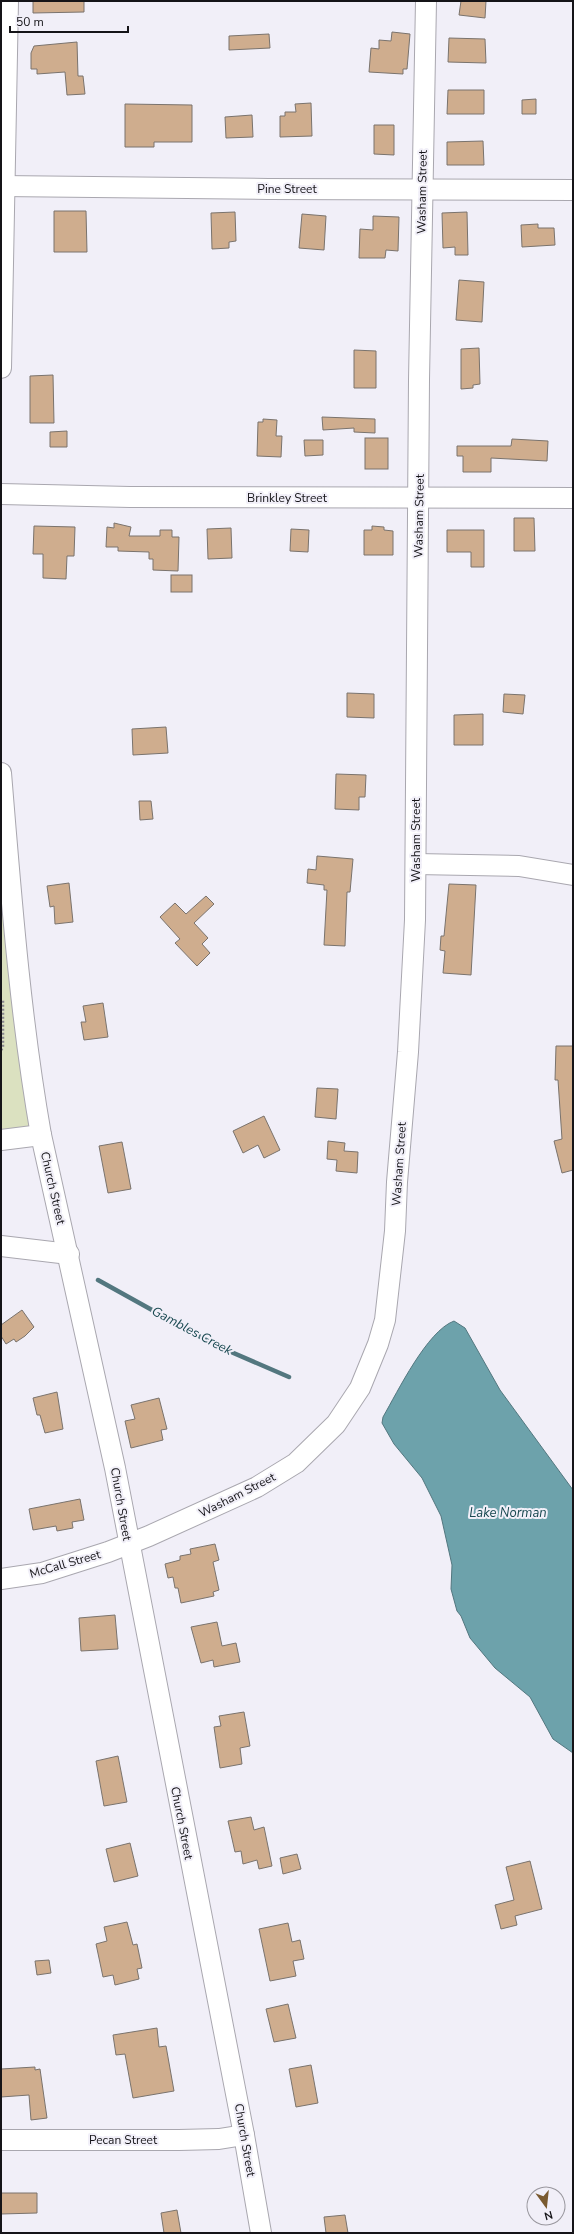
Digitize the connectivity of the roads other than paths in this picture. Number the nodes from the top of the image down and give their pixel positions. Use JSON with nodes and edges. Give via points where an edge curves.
{"nodes":[{"id":1,"x":8,"y":1,"type":"edge"},
{"id":2,"x":426,"y":1,"type":"edge"},
{"id":3,"x":2,"y":186,"type":"edge"},
{"id":4,"x":422,"y":189,"type":"junction"},
{"id":5,"x":573,"y":190,"type":"edge"},
{"id":6,"x":1,"y":368,"type":"edge"},
{"id":7,"x":1,"y":494,"type":"edge"},
{"id":8,"x":419,"y":498,"type":"junction"},
{"id":9,"x":573,"y":498,"type":"edge"},
{"id":10,"x":1,"y":773,"type":"edge"},
{"id":11,"x":416,"y":864,"type":"junction"},
{"id":12,"x":573,"y":875,"type":"edge"},
{"id":13,"x":41,"y":1135,"type":"junction"},
{"id":14,"x":1,"y":1140,"type":"edge"},
{"id":15,"x":1,"y":1246,"type":"edge"},
{"id":16,"x":69,"y":1254,"type":"junction"},
{"id":17,"x":129,"y":1544,"type":"junction"},
{"id":18,"x":1,"y":1580,"type":"edge"},
{"id":19,"x":244,"y":2135,"type":"junction"},
{"id":20,"x":1,"y":2140,"type":"edge"},
{"id":21,"x":261,"y":2233,"type":"edge"}],
"edges":[{"from":1,"to":3,"type":"street"},
{"from":2,"to":4,"type":"street","name":"Washam Street"},
{"from":3,"to":4,"type":"street","name":"Pine Street"},
{"from":3,"to":6,"type":"street"},
{"from":4,"to":5,"type":"street","name":"Pine Street"},
{"from":4,"to":8,"type":"street","name":"Washam Street"},
{"from":7,"to":8,"type":"street","name":"Brinkley Street"},
{"from":8,"to":9,"type":"street","name":"Brinkley Street"},
{"from":8,"to":11,"type":"street","name":"Washam Street"},
{"from":10,"to":13,"type":"street","name":"Church Street","via":[[25,1031]]},
{"from":11,"to":12,"type":"street","via":[[519,866]]},
{"from":11,"to":17,"type":"street","name":"Washam Street","via":[[408,1052],[396,1182],[395,1231],[385,1320],[370,1366],[348,1408],[336,1424],[296,1463],[226,1503]]},
{"from":13,"to":14,"type":"street"},
{"from":13,"to":16,"type":"street","name":"Church Street"},
{"from":15,"to":16,"type":"street"},
{"from":16,"to":17,"type":"street","name":"Church Street"},
{"from":17,"to":18,"type":"street","name":"McCall Street","via":[[42,1573]]},
{"from":17,"to":19,"type":"street","name":"Church Street"},
{"from":19,"to":20,"type":"street","name":"Pecan Street","via":[[219,2139],[179,2140]]},
{"from":19,"to":21,"type":"street","name":"Church Street"}]}
